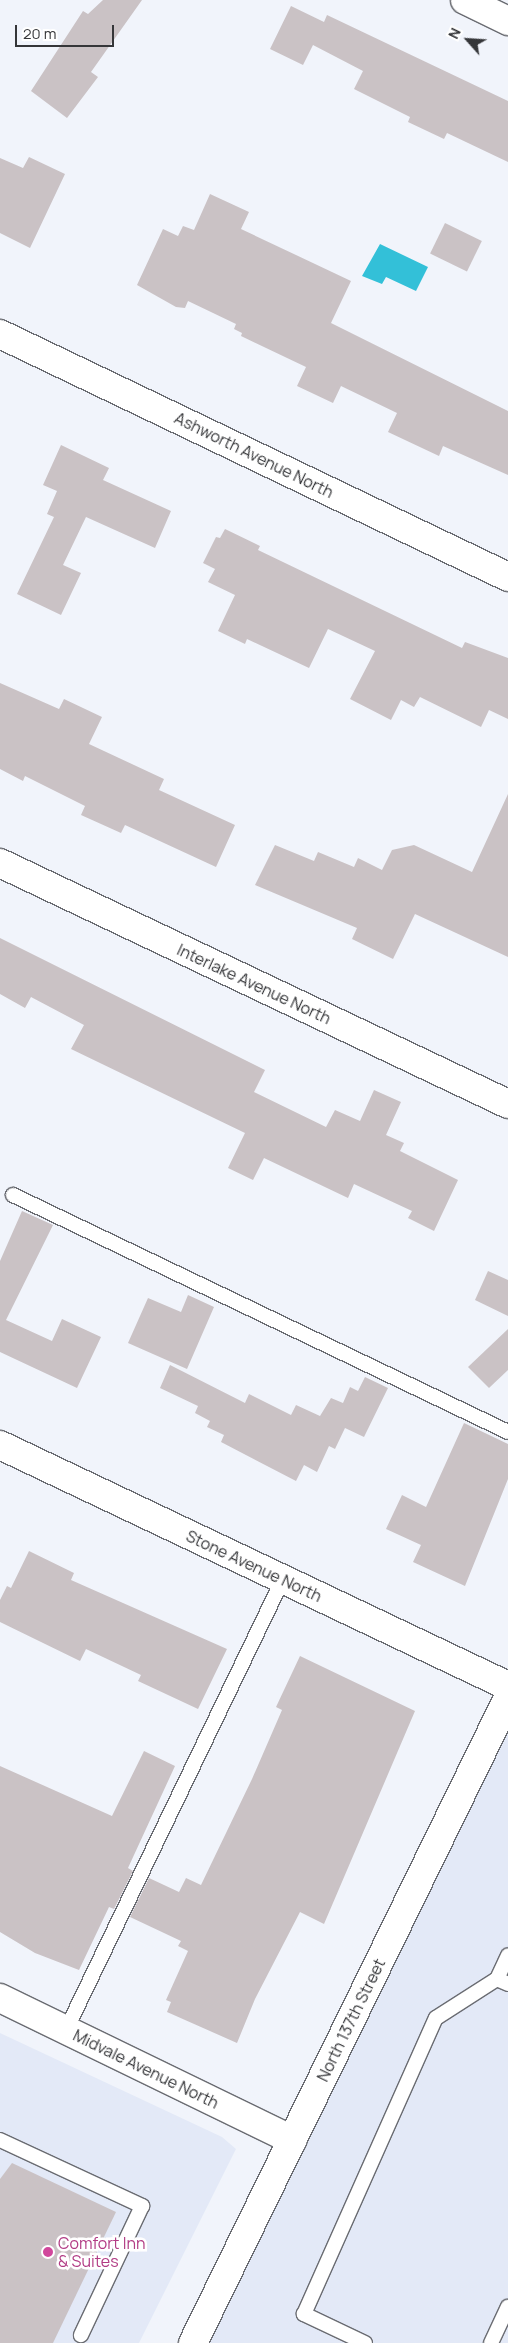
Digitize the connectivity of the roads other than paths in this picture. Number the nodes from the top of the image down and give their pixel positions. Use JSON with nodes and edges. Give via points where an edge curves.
{"nodes":[{"id":1,"x":465,"y":0,"type":"edge"},
{"id":2,"x":508,"y":21,"type":"edge"},
{"id":3,"x":0,"y":334,"type":"edge"},
{"id":4,"x":508,"y":577,"type":"edge"},
{"id":5,"x":0,"y":863,"type":"edge"},
{"id":6,"x":508,"y":1104,"type":"edge"},
{"id":7,"x":13,"y":1195,"type":"dead end"},
{"id":8,"x":508,"y":1432,"type":"edge"},
{"id":9,"x":0,"y":1445,"type":"edge"},
{"id":10,"x":283,"y":1580,"type":"junction"},
{"id":11,"x":508,"y":1686,"type":"edge"},
{"id":12,"x":508,"y":1698,"type":"edge"},
{"id":13,"x":508,"y":1954,"type":"edge"},
{"id":14,"x":502,"y":1982,"type":"edge"},
{"id":15,"x":0,"y":1998,"type":"edge"},
{"id":16,"x":66,"y":2030,"type":"junction"},
{"id":17,"x":0,"y":2140,"type":"edge"},
{"id":18,"x":292,"y":2140,"type":"junction"},
{"id":19,"x":508,"y":2307,"type":"edge"},
{"id":20,"x":81,"y":2335,"type":"dead end"},
{"id":21,"x":193,"y":2343,"type":"edge"},
{"id":22,"x":365,"y":2343,"type":"edge"},
{"id":23,"x":491,"y":2343,"type":"edge"}],
"edges":[{"from":1,"to":2,"type":"street"},
{"from":3,"to":4,"type":"street","name":"Ashworth Avenue North"},
{"from":5,"to":6,"type":"street","name":"Interlake Avenue North"},
{"from":7,"to":8,"type":"lane"},
{"from":9,"to":10,"type":"street","name":"Stone Avenue North"},
{"from":10,"to":11,"type":"street","name":"Stone Avenue North"},
{"from":10,"to":16,"type":"lane"},
{"from":12,"to":18,"type":"street","name":"North 137th Street"},
{"from":13,"to":14,"type":"lane"},
{"from":14,"to":22,"type":"lane","via":[[436,2018],[304,2314]]},
{"from":15,"to":16,"type":"street","name":"Midvale Avenue North"},
{"from":16,"to":18,"type":"street","name":"Midvale Avenue North"},
{"from":17,"to":20,"type":"lane","via":[[142,2206]]},
{"from":18,"to":21,"type":"street","name":"North 137th Street"},
{"from":19,"to":23,"type":"lane"}]}
